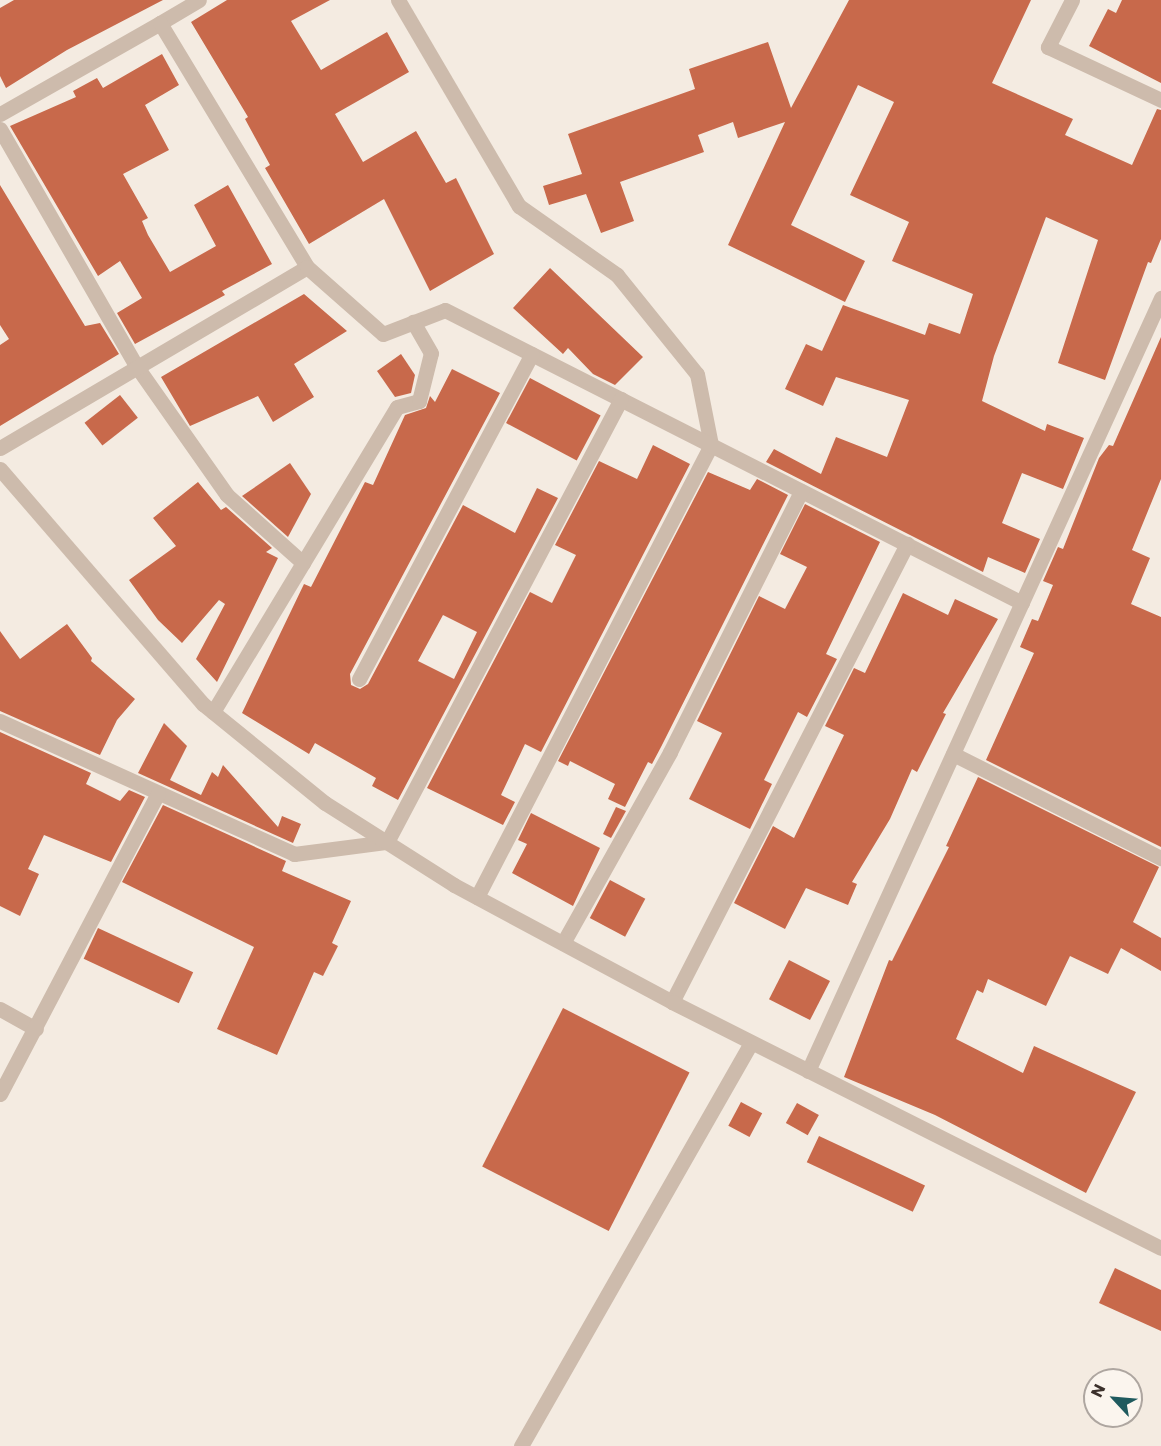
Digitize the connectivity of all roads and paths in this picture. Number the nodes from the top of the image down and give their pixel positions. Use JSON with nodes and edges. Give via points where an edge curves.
{"nodes":[{"id":1,"x":199,"y":0,"type":"edge"},
{"id":2,"x":398,"y":0,"type":"edge"},
{"id":3,"x":1072,"y":0,"type":"edge"},
{"id":4,"x":182,"y":4,"type":"edge"},
{"id":5,"x":160,"y":23,"type":"junction"},
{"id":6,"x":1161,"y":100,"type":"edge"},
{"id":7,"x":0,"y":114,"type":"edge"},
{"id":8,"x":0,"y":129,"type":"edge"},
{"id":9,"x":307,"y":267,"type":"junction"},
{"id":10,"x":1161,"y":298,"type":"edge"},
{"id":11,"x":413,"y":322,"type":"junction"},
{"id":12,"x":532,"y":354,"type":"junction"},
{"id":13,"x":137,"y":367,"type":"junction"},
{"id":14,"x":621,"y":399,"type":"junction"},
{"id":15,"x":711,"y":445,"type":"junction"},
{"id":16,"x":0,"y":448,"type":"edge"},
{"id":17,"x":0,"y":469,"type":"edge"},
{"id":18,"x":801,"y":491,"type":"junction"},
{"id":19,"x":907,"y":544,"type":"junction"},
{"id":20,"x":303,"y":563,"type":"junction"},
{"id":21,"x":1022,"y":603,"type":"junction"},
{"id":22,"x":359,"y":680,"type":"dead end"},
{"id":23,"x":213,"y":712,"type":"junction"},
{"id":24,"x":0,"y":721,"type":"edge"},
{"id":25,"x":953,"y":754,"type":"junction"},
{"id":26,"x":158,"y":793,"type":"junction"},
{"id":27,"x":387,"y":842,"type":"junction"},
{"id":28,"x":1161,"y":858,"type":"edge"},
{"id":29,"x":477,"y":897,"type":"junction"},
{"id":30,"x":563,"y":943,"type":"junction"},
{"id":31,"x":672,"y":1002,"type":"junction"},
{"id":32,"x":0,"y":1009,"type":"edge"},
{"id":33,"x":36,"y":1029,"type":"junction"},
{"id":34,"x":751,"y":1043,"type":"junction"},
{"id":35,"x":808,"y":1071,"type":"junction"},
{"id":36,"x":0,"y":1094,"type":"edge"},
{"id":37,"x":1161,"y":1248,"type":"edge"},
{"id":38,"x":521,"y":1446,"type":"edge"}],
"edges":[{"from":1,"to":4,"type":"street"},
{"from":2,"to":15,"type":"street","via":[[519,206],[617,275],[697,374]]},
{"from":3,"to":6,"type":"street","via":[[1048,47]]},
{"from":4,"to":5,"type":"street"},
{"from":5,"to":7,"type":"street"},
{"from":5,"to":9,"type":"street"},
{"from":8,"to":13,"type":"street"},
{"from":9,"to":11,"type":"street","via":[[383,334]]},
{"from":9,"to":13,"type":"street"},
{"from":10,"to":21,"type":"street"},
{"from":11,"to":12,"type":"street","via":[[445,310]]},
{"from":11,"to":20,"type":"street","via":[[431,354],[419,401],[397,407]]},
{"from":12,"to":14,"type":"street"},
{"from":12,"to":22,"type":"street"},
{"from":13,"to":16,"type":"street"},
{"from":13,"to":20,"type":"street","via":[[227,495]]},
{"from":14,"to":15,"type":"street"},
{"from":14,"to":27,"type":"street"},
{"from":15,"to":18,"type":"street"},
{"from":15,"to":29,"type":"street"},
{"from":17,"to":23,"type":"street"},
{"from":18,"to":19,"type":"street"},
{"from":18,"to":30,"type":"street","via":[[670,752]]},
{"from":19,"to":21,"type":"street"},
{"from":19,"to":31,"type":"street"},
{"from":20,"to":23,"type":"street"},
{"from":21,"to":25,"type":"street"},
{"from":23,"to":27,"type":"street","via":[[325,803]]},
{"from":24,"to":26,"type":"street"},
{"from":25,"to":28,"type":"street"},
{"from":25,"to":35,"type":"street"},
{"from":26,"to":27,"type":"street","via":[[294,854]]},
{"from":26,"to":33,"type":"street"},
{"from":27,"to":29,"type":"street"},
{"from":29,"to":30,"type":"street"},
{"from":30,"to":31,"type":"street"},
{"from":31,"to":34,"type":"street"},
{"from":32,"to":33,"type":"street"},
{"from":33,"to":36,"type":"street"},
{"from":34,"to":35,"type":"street"},
{"from":34,"to":38,"type":"street"},
{"from":35,"to":37,"type":"street"}]}
